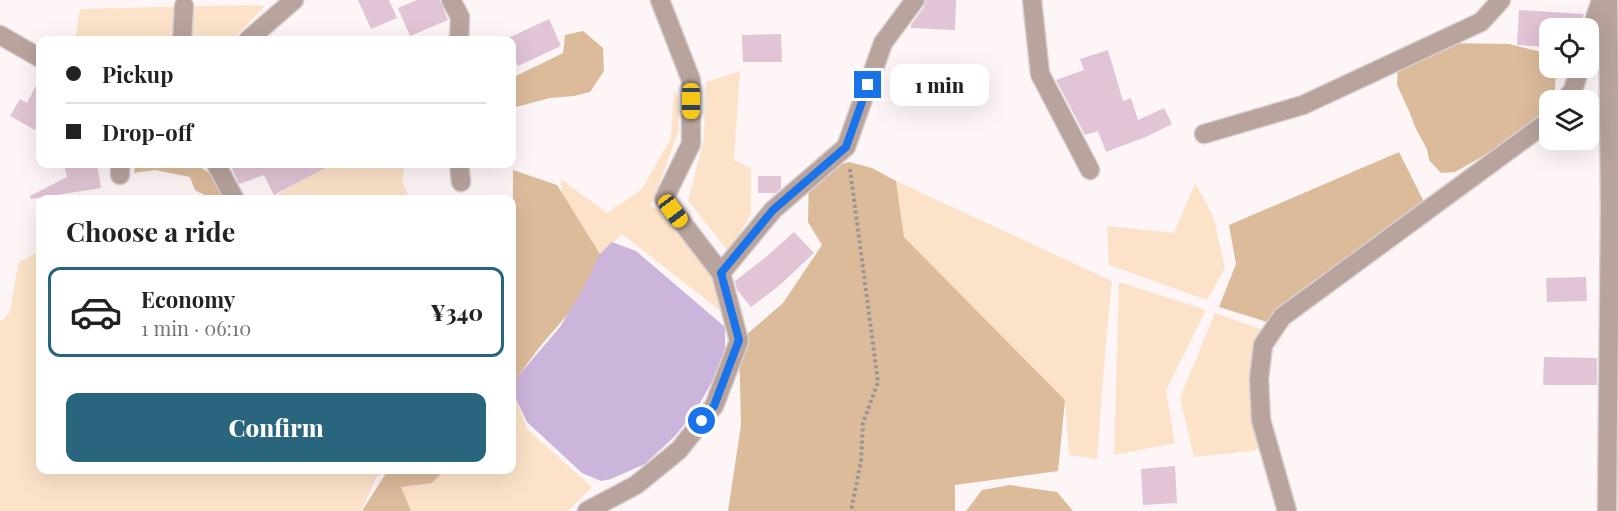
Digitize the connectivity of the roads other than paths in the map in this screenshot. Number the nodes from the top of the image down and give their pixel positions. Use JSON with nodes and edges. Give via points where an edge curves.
{"nodes":[{"id":1,"x":294,"y":0,"type":"edge"},
{"id":2,"x":451,"y":0,"type":"edge"},
{"id":3,"x":660,"y":0,"type":"edge"},
{"id":4,"x":915,"y":0,"type":"edge"},
{"id":5,"x":1032,"y":0,"type":"edge"},
{"id":6,"x":1500,"y":0,"type":"edge"},
{"id":7,"x":1601,"y":0,"type":"edge"},
{"id":8,"x":1608,"y":0,"type":"edge"},
{"id":9,"x":184,"y":6,"type":"dead end"},
{"id":10,"x":1595,"y":18,"type":"edge"},
{"id":11,"x":0,"y":34,"type":"edge"},
{"id":12,"x":182,"y":36,"type":"edge"},
{"id":13,"x":253,"y":36,"type":"edge"},
{"id":14,"x":459,"y":36,"type":"edge"},
{"id":15,"x":36,"y":56,"type":"edge"},
{"id":16,"x":1539,"y":128,"type":"edge"},
{"id":17,"x":1204,"y":134,"type":"dead end"},
{"id":18,"x":218,"y":168,"type":"edge"},
{"id":19,"x":1090,"y":170,"type":"dead end"},
{"id":20,"x":232,"y":195,"type":"edge"},
{"id":21,"x":1614,"y":208,"type":"edge"},
{"id":22,"x":721,"y":273,"type":"junction"},
{"id":23,"x":588,"y":511,"type":"edge"},
{"id":24,"x":1287,"y":511,"type":"edge"},
{"id":25,"x":1607,"y":511,"type":"edge"}],
"edges":[{"from":1,"to":13,"type":"street"},
{"from":2,"to":14,"type":"street","via":[[460,17]]},
{"from":3,"to":22,"type":"street","via":[[690,80],[691,144],[664,200]]},
{"from":4,"to":22,"type":"street","via":[[883,43],[846,147],[773,210]]},
{"from":5,"to":19,"type":"street","via":[[1040,74]]},
{"from":6,"to":17,"type":"street","via":[[1481,22],[1303,105]]},
{"from":7,"to":10,"type":"street"},
{"from":8,"to":21,"type":"street"},
{"from":9,"to":12,"type":"street"},
{"from":11,"to":15,"type":"street"},
{"from":16,"to":24,"type":"street","via":[[1282,317],[1263,345],[1259,379],[1261,420]]},
{"from":18,"to":20,"type":"street"},
{"from":21,"to":25,"type":"street"},
{"from":22,"to":23,"type":"street","via":[[739,340],[714,406],[679,450],[636,485]]}]}
